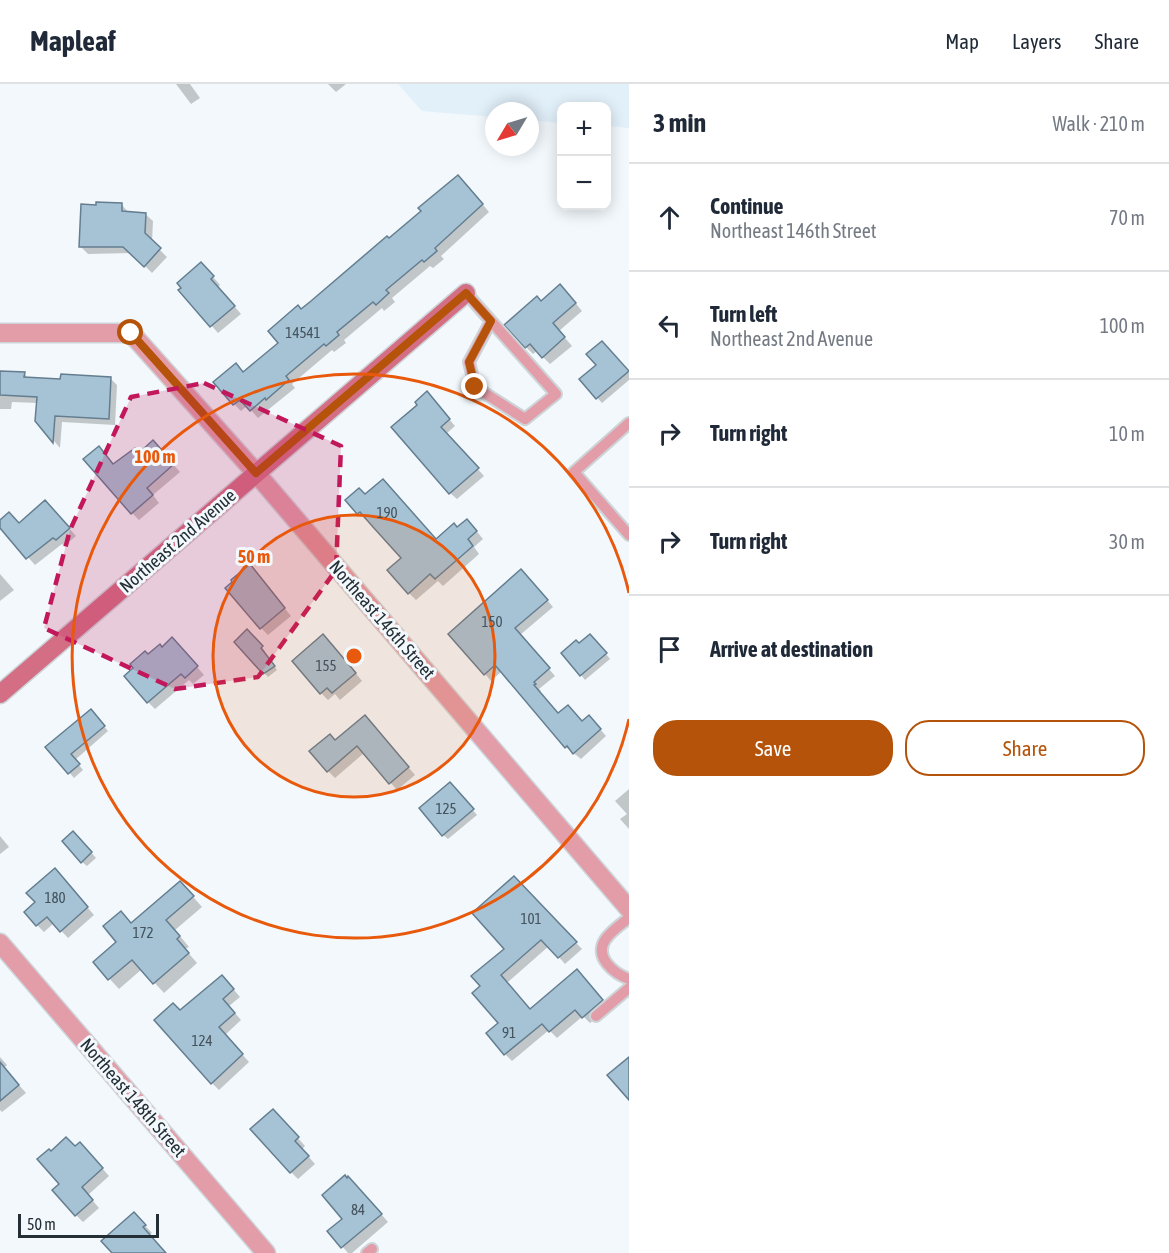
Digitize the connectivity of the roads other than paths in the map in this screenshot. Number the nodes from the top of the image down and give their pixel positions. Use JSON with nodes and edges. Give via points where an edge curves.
{"nodes":[{"id":1,"x":466,"y":293,"type":"joint"},
{"id":2,"x":491,"y":321,"type":"junction"},
{"id":3,"x":0,"y":333,"type":"edge"},
{"id":4,"x":629,"y":423,"type":"edge"},
{"id":5,"x":256,"y":473,"type":"junction"},
{"id":6,"x":629,"y":535,"type":"edge"},
{"id":7,"x":0,"y":694,"type":"edge"},
{"id":8,"x":629,"y":909,"type":"edge"},
{"id":9,"x":629,"y":918,"type":"edge"},
{"id":10,"x":0,"y":943,"type":"edge"},
{"id":11,"x":629,"y":979,"type":"edge"},
{"id":12,"x":629,"y":988,"type":"edge"},
{"id":13,"x":596,"y":1016,"type":"dead end"},
{"id":14,"x":266,"y":1253,"type":"edge"}],
"edges":[{"from":1,"to":2,"type":"lane"},
{"from":1,"to":5,"type":"street","name":"Northeast 2nd Avenue"},
{"from":2,"to":2,"type":"lane","via":[[556,394],[525,419],[475,387],[469,362]]},
{"from":3,"to":5,"type":"street","name":"Northeast 146th Street","via":[[131,333]]},
{"from":4,"to":6,"type":"lane","via":[[574,472]]},
{"from":5,"to":7,"type":"street","name":"Northeast 2nd Avenue"},
{"from":5,"to":8,"type":"street","name":"Northeast 146th Street"},
{"from":9,"to":11,"type":"lane","via":[[602,947],[609,967]]},
{"from":10,"to":14,"type":"street","name":"Northeast 148th Street"},
{"from":12,"to":13,"type":"lane"}]}
